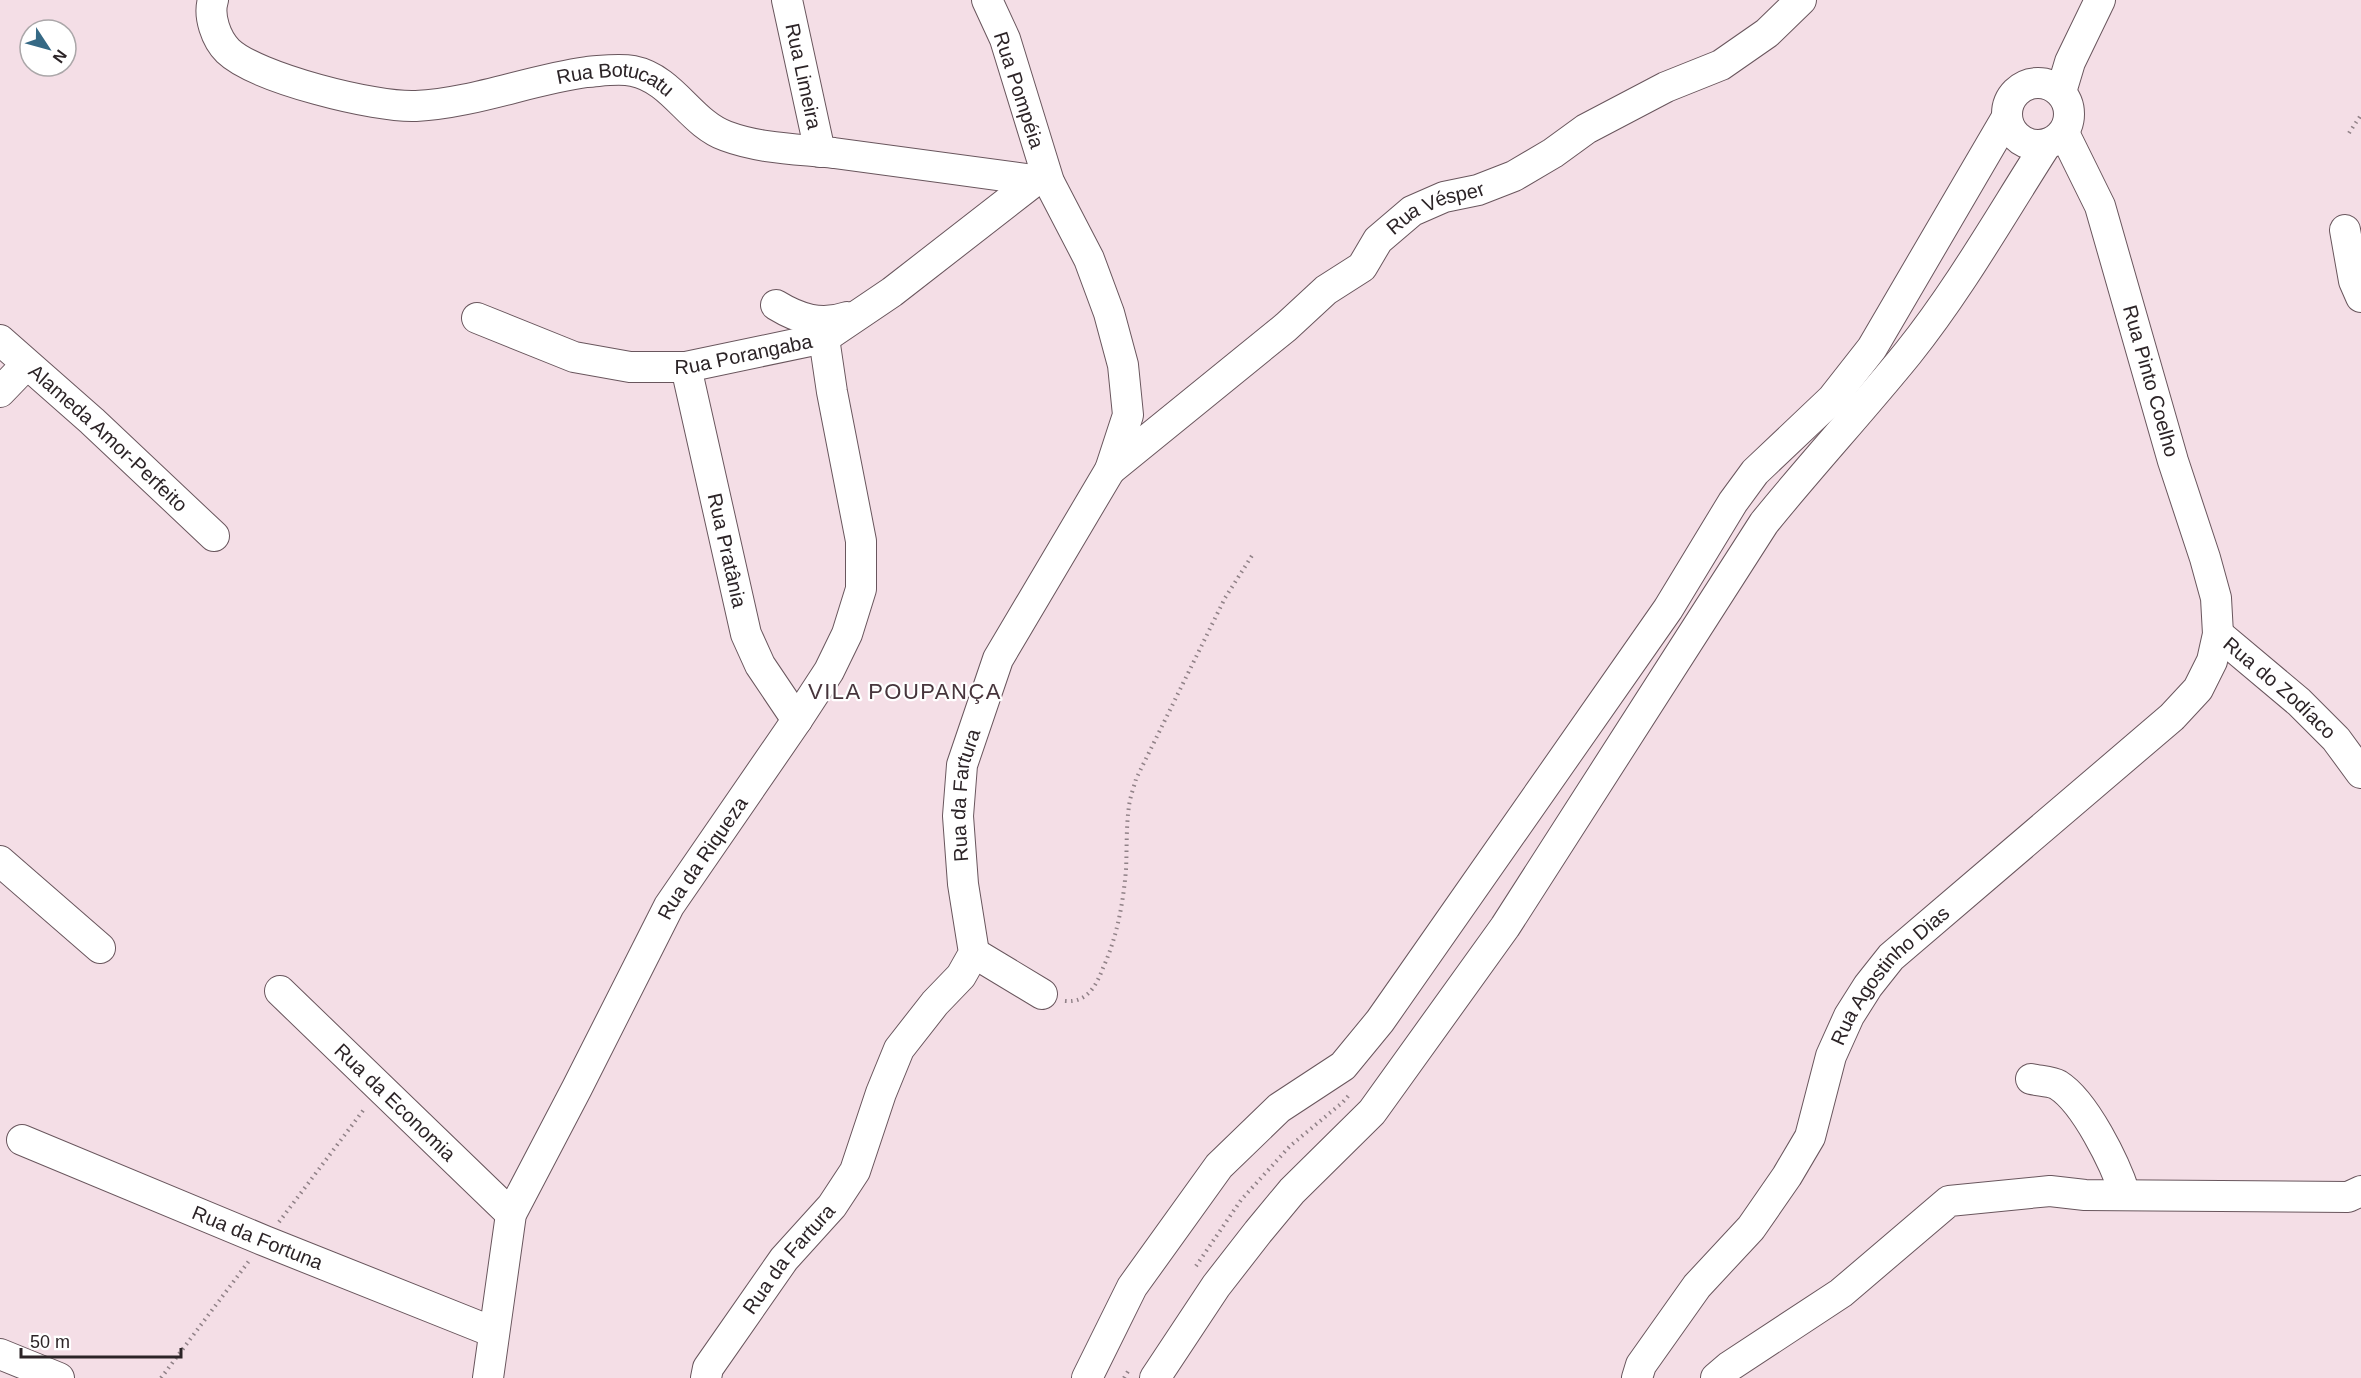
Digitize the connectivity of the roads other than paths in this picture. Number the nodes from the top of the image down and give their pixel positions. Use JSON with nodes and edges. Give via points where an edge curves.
{"nodes":[{"id":1,"x":213,"y":0,"type":"edge"},
{"id":2,"x":787,"y":0,"type":"edge"},
{"id":3,"x":987,"y":0,"type":"edge"},
{"id":4,"x":1801,"y":0,"type":"edge"},
{"id":5,"x":2100,"y":0,"type":"edge"},
{"id":6,"x":2061,"y":92,"type":"junction"},
{"id":7,"x":2007,"y":117,"type":"junction"},
{"id":8,"x":2055,"y":139,"type":"junction"},
{"id":9,"x":820,"y":152,"type":"junction"},
{"id":10,"x":1042,"y":181,"type":"junction"},
{"id":11,"x":2345,"y":230,"type":"dead end"},
{"id":12,"x":2361,"y":297,"type":"edge"},
{"id":13,"x":776,"y":305,"type":"dead end"},
{"id":14,"x":864,"y":311,"type":"junction"},
{"id":15,"x":477,"y":318,"type":"dead end"},
{"id":16,"x":824,"y":338,"type":"junction"},
{"id":17,"x":0,"y":340,"type":"edge"},
{"id":18,"x":26,"y":365,"type":"junction"},
{"id":19,"x":686,"y":367,"type":"junction"},
{"id":20,"x":0,"y":392,"type":"edge"},
{"id":21,"x":1110,"y":470,"type":"junction"},
{"id":22,"x":214,"y":536,"type":"dead end"},
{"id":23,"x":2218,"y":634,"type":"junction"},
{"id":24,"x":797,"y":720,"type":"junction"},
{"id":25,"x":2361,"y":773,"type":"edge"},
{"id":26,"x":0,"y":861,"type":"edge"},
{"id":27,"x":100,"y":948,"type":"dead end"},
{"id":28,"x":974,"y":954,"type":"junction"},
{"id":29,"x":280,"y":991,"type":"dead end"},
{"id":30,"x":1042,"y":994,"type":"road end"},
{"id":31,"x":2031,"y":1080,"type":"dead end"},
{"id":32,"x":22,"y":1140,"type":"dead end"},
{"id":33,"x":2361,"y":1191,"type":"edge"},
{"id":34,"x":2125,"y":1194,"type":"junction"},
{"id":35,"x":511,"y":1214,"type":"junction"},
{"id":36,"x":493,"y":1332,"type":"junction"},
{"id":37,"x":0,"y":1354,"type":"edge"},
{"id":38,"x":59,"y":1378,"type":"edge"},
{"id":39,"x":488,"y":1378,"type":"edge"},
{"id":40,"x":706,"y":1378,"type":"edge"},
{"id":41,"x":1087,"y":1378,"type":"edge"},
{"id":42,"x":1155,"y":1378,"type":"edge"},
{"id":43,"x":1637,"y":1378,"type":"edge"},
{"id":44,"x":1716,"y":1378,"type":"edge"}],
"edges":[{"from":1,"to":9,"type":"street","name":"Rua Botucatu","via":[[213,23],[228,51],[255,68],[368,102],[414,106],[568,75],[631,71],[652,77],[723,135],[761,146]]},
{"from":2,"to":9,"type":"street","name":"Rua Limeira"},
{"from":3,"to":10,"type":"street","name":"Rua Pompéia","via":[[1005,39]]},
{"from":4,"to":21,"type":"street","name":"Rua Vésper","via":[[1767,33],[1721,65],[1666,87],[1586,129],[1514,176],[1478,190],[1444,197],[1412,212],[1378,240],[1362,267],[1326,290]]},
{"from":5,"to":6,"type":"street","via":[[2070,62]]},
{"from":6,"to":7,"type":"street","via":[[2042,83],[2020,88],[2008,106]]},
{"from":6,"to":8,"type":"street","via":[[2070,112],[2069,123]]},
{"from":7,"to":8,"type":"street","via":[[2009,128],[2024,143],[2035,146]]},
{"from":7,"to":41,"type":"street","via":[[1872,348],[1832,399],[1755,472],[1738,495],[1668,609],[1380,1021],[1343,1066],[1279,1108],[1219,1166],[1132,1287]]},
{"from":8,"to":23,"type":"street","name":"Rua Pinto Coelho","via":[[2103,216],[2205,558],[2216,598]]},
{"from":8,"to":42,"type":"street","via":[[1908,353],[1764,523],[1505,927],[1405,1067],[1372,1112],[1292,1191],[1258,1232],[1216,1286]]},
{"from":9,"to":10,"type":"street","name":"Rua Botucatu"},
{"from":10,"to":14,"type":"street","name":"Rua Porangaba"},
{"from":10,"to":21,"type":"street","name":"Rua da Fartura","via":[[1089,259],[1123,365],[1128,415]]},
{"from":11,"to":12,"type":"street","via":[[2354,281]]},
{"from":13,"to":14,"type":"street","via":[[808,320],[833,322]]},
{"from":14,"to":16,"type":"street","name":"Rua Porangaba"},
{"from":15,"to":19,"type":"street","name":"Rua Porangaba","via":[[574,357],[630,367]]},
{"from":16,"to":19,"type":"street","name":"Rua Porangaba"},
{"from":16,"to":24,"type":"street","name":"Rua da Riqueza","via":[[861,542],[861,589],[847,634],[829,671]]},
{"from":17,"to":18,"type":"street","name":"Alameda Amor-Perfeito"},
{"from":18,"to":20,"type":"street"},
{"from":18,"to":22,"type":"street","name":"Alameda Amor-Perfeito"},
{"from":19,"to":24,"type":"street","name":"Rua Pratânia","via":[[746,634],[760,665]]},
{"from":21,"to":28,"type":"street","name":"Rua da Fartura","via":[[999,659],[962,765],[958,816]]},
{"from":23,"to":25,"type":"street","name":"Rua do Zodíaco","via":[[2299,702],[2336,739]]},
{"from":23,"to":43,"type":"street","name":"Rua Agostinho Dias","via":[[2212,661],[2198,689],[2172,717],[1891,957],[1868,986],[1831,1056],[1810,1137],[1788,1176],[1751,1228],[1692,1294],[1641,1365]]},
{"from":24,"to":35,"type":"street","name":"Rua da Riqueza","via":[[669,906]]},
{"from":26,"to":27,"type":"street"},
{"from":28,"to":30,"type":"street"},
{"from":28,"to":40,"type":"street","name":"Rua da Fartura","via":[[961,976],[899,1049],[855,1170],[832,1206],[784,1259],[708,1368]]},
{"from":29,"to":35,"type":"street","name":"Rua da Economia"},
{"from":31,"to":34,"type":"street","via":[[2056,1083],[2080,1105]]},
{"from":32,"to":36,"type":"street","name":"Rua da Fortuna"},
{"from":33,"to":34,"type":"street","via":[[2348,1197]]},
{"from":34,"to":44,"type":"street","via":[[2050,1191],[1949,1201],[1841,1293]]},
{"from":35,"to":36,"type":"street","name":"Rua da Riqueza"},
{"from":36,"to":39,"type":"street","name":"Rua da Riqueza"},
{"from":37,"to":38,"type":"street"}]}
